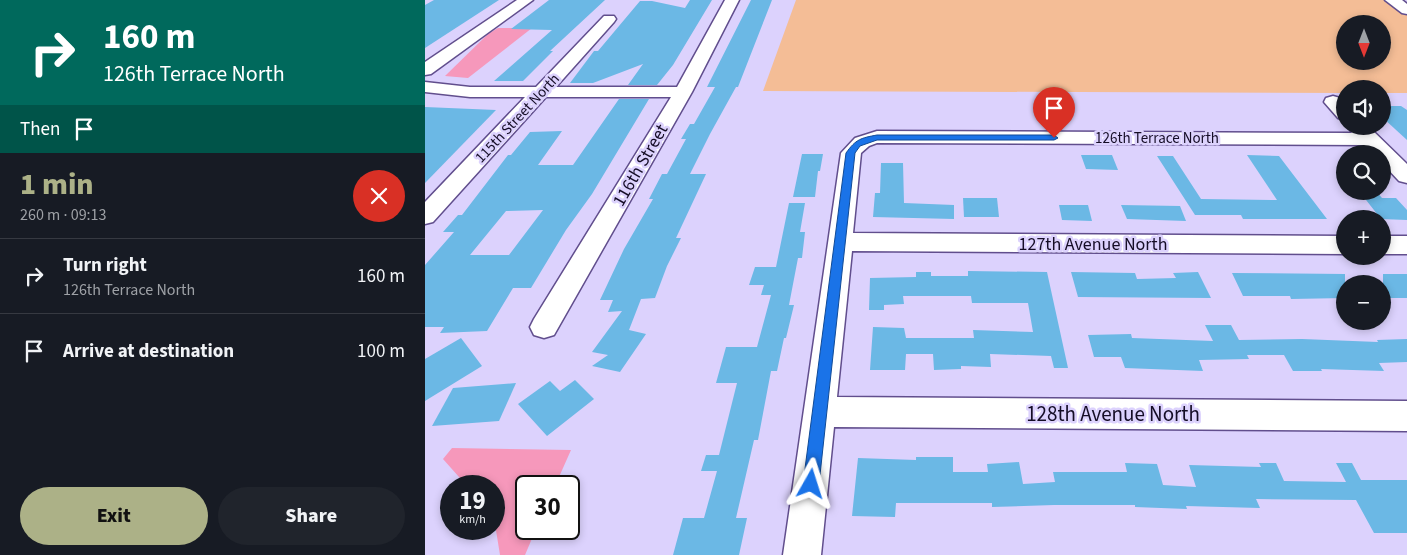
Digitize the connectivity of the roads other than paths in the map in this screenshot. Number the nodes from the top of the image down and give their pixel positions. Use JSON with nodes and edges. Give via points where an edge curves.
{"nodes":[{"id":1,"x":526,"y":0,"type":"edge"},
{"id":2,"x":732,"y":0,"type":"edge"},
{"id":3,"x":1392,"y":0,"type":"edge"},
{"id":4,"x":1407,"y":10,"type":"edge"},
{"id":5,"x":609,"y":19,"type":"dead end"},
{"id":6,"x":425,"y":70,"type":"edge"},
{"id":7,"x":425,"y":87,"type":"edge"},
{"id":8,"x":542,"y":91,"type":"junction"},
{"id":9,"x":683,"y":92,"type":"junction"},
{"id":10,"x":1336,"y":132,"type":"edge"},
{"id":11,"x":1366,"y":135,"type":"edge"},
{"id":12,"x":1407,"y":176,"type":"edge"},
{"id":13,"x":425,"y":216,"type":"edge"},
{"id":14,"x":841,"y":242,"type":"junction"},
{"id":15,"x":1336,"y":245,"type":"edge"},
{"id":16,"x":1391,"y":245,"type":"edge"},
{"id":17,"x":1407,"y":246,"type":"edge"},
{"id":18,"x":544,"y":327,"type":"dead end"},
{"id":19,"x":819,"y":412,"type":"junction"},
{"id":20,"x":1407,"y":416,"type":"edge"},
{"id":21,"x":803,"y":555,"type":"edge"}],
"edges":[{"from":1,"to":6,"type":"street"},
{"from":2,"to":9,"type":"street","name":"116th Street"},
{"from":3,"to":4,"type":"street"},
{"from":5,"to":8,"type":"street","name":"115th Street North"},
{"from":7,"to":8,"type":"street","via":[[470,92]]},
{"from":8,"to":9,"type":"street"},
{"from":8,"to":13,"type":"street","name":"115th Street North"},
{"from":9,"to":18,"type":"street","name":"116th Street"},
{"from":10,"to":14,"type":"street","name":"126th Terrace North","via":[[877,137],[857,144],[851,153]]},
{"from":11,"to":12,"type":"street"},
{"from":14,"to":15,"type":"street","name":"127th Avenue North"},
{"from":14,"to":19,"type":"street"},
{"from":16,"to":17,"type":"street"},
{"from":19,"to":20,"type":"street","name":"128th Avenue North"},
{"from":19,"to":21,"type":"street"}]}
